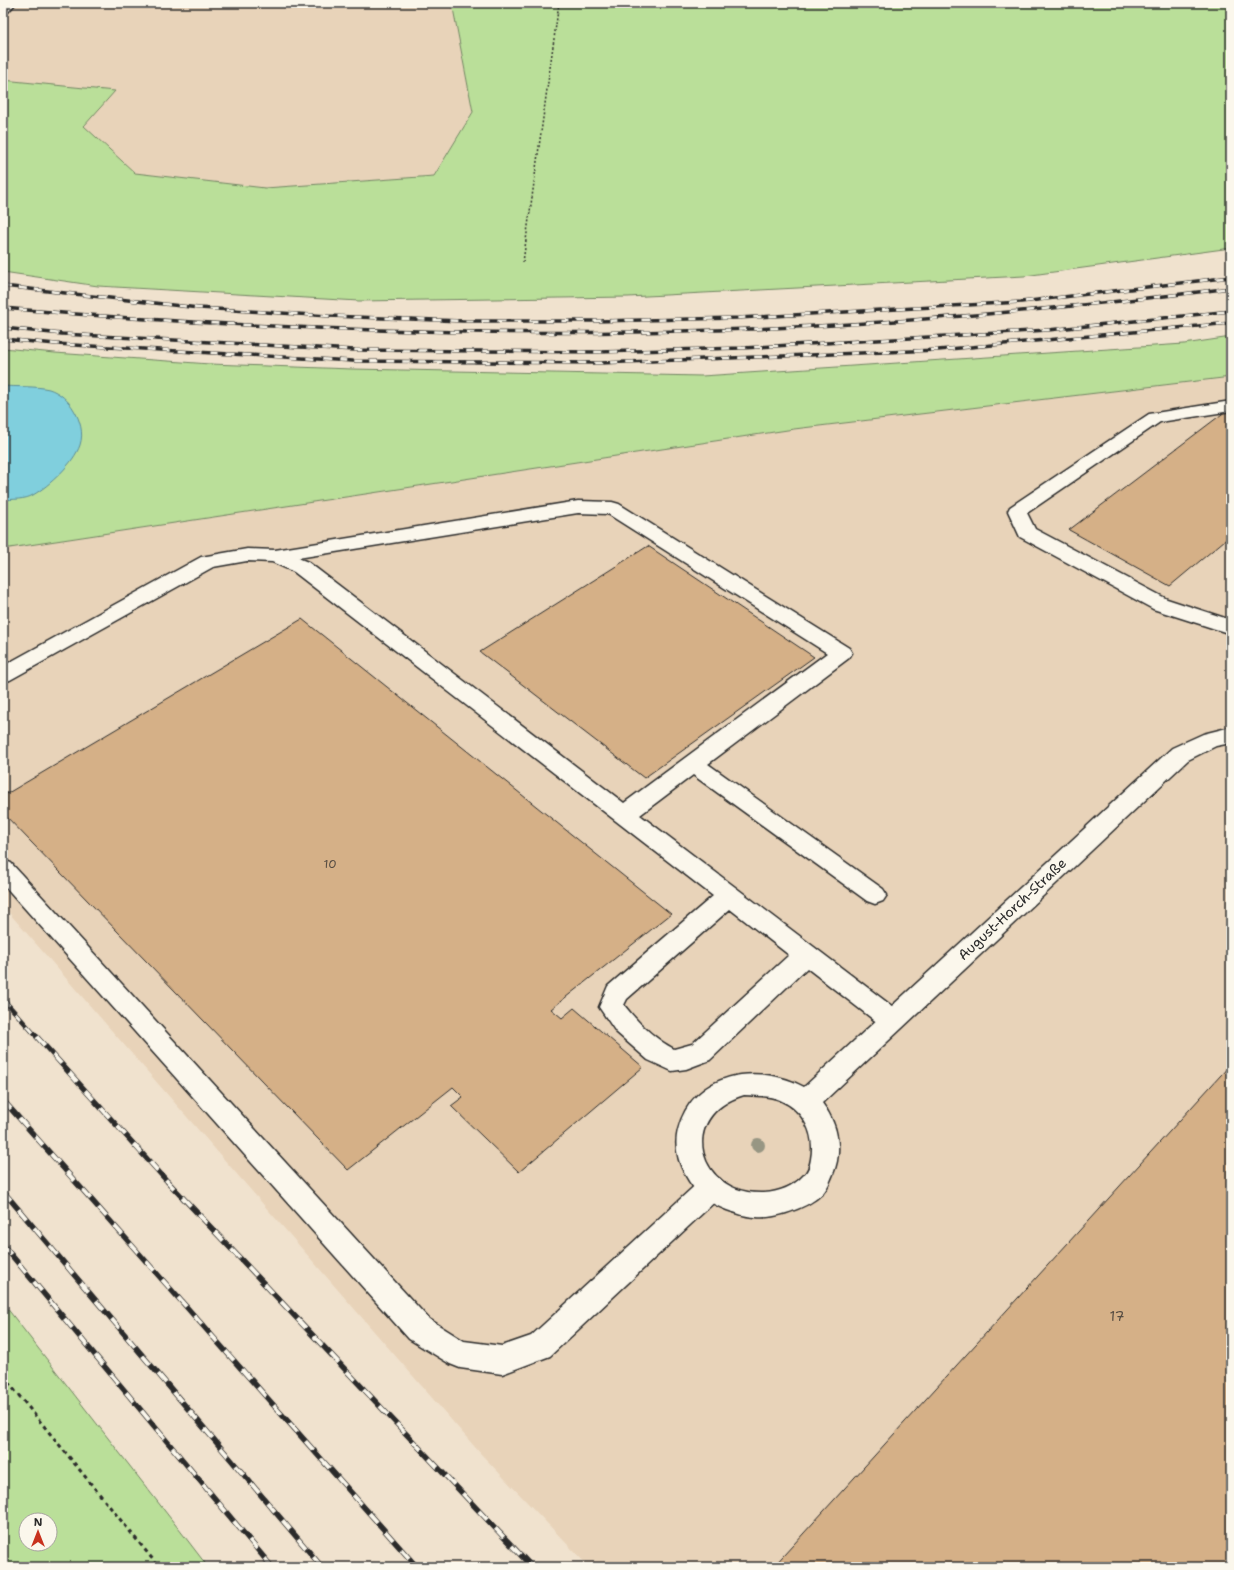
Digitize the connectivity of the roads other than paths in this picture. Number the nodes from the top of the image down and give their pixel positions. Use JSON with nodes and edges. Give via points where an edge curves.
{"nodes":[{"id":1,"x":10,"y":3,"type":"edge"},
{"id":2,"x":3,"y":9,"type":"edge"},
{"id":3,"x":1231,"y":406,"type":"edge"},
{"id":4,"x":275,"y":556,"type":"junction"},
{"id":5,"x":1231,"y":627,"type":"edge"},
{"id":6,"x":3,"y":675,"type":"edge"},
{"id":7,"x":1231,"y":735,"type":"edge"},
{"id":8,"x":693,"y":764,"type":"junction"},
{"id":9,"x":624,"y":815,"type":"junction"},
{"id":10,"x":3,"y":869,"type":"edge"},
{"id":11,"x":875,"y":895,"type":"dead end"},
{"id":12,"x":729,"y":896,"type":"junction"},
{"id":13,"x":806,"y":954,"type":"junction"},
{"id":14,"x":892,"y":1020,"type":"junction"},
{"id":15,"x":804,"y":1103,"type":"junction"},
{"id":16,"x":711,"y":1188,"type":"junction"}],
"edges":[{"from":1,"to":2,"type":"street"},
{"from":3,"to":5,"type":"street","via":[[1155,418],[1017,511],[1027,533],[1160,604]]},
{"from":4,"to":6,"type":"street","via":[[247,555],[208,561]]},
{"from":4,"to":8,"type":"street","via":[[578,507],[612,508],[842,654]]},
{"from":4,"to":9,"type":"street","via":[[301,567]]},
{"from":7,"to":14,"type":"street","name":"August-Horch-Straße","via":[[1211,739],[1180,754]]},
{"from":8,"to":9,"type":"street"},
{"from":8,"to":11,"type":"street"},
{"from":9,"to":12,"type":"street"},
{"from":10,"to":16,"type":"street","via":[[419,1329],[460,1354],[502,1360],[540,1346]]},
{"from":12,"to":13,"type":"street"},
{"from":12,"to":13,"type":"street","via":[[617,993],[611,1007],[625,1025],[657,1052],[672,1060],[701,1052]]},
{"from":13,"to":14,"type":"street"},
{"from":14,"to":15,"type":"street","name":"August-Horch-Straße"},
{"from":15,"to":16,"type":"street","via":[[819,1119],[826,1139],[826,1160],[817,1179],[801,1195],[780,1204],[756,1206],[732,1201]]},
{"from":15,"to":16,"type":"street","via":[[786,1091],[766,1085],[744,1084],[724,1090],[707,1101],[695,1116],[689,1134],[689,1154],[697,1173]]}]}
